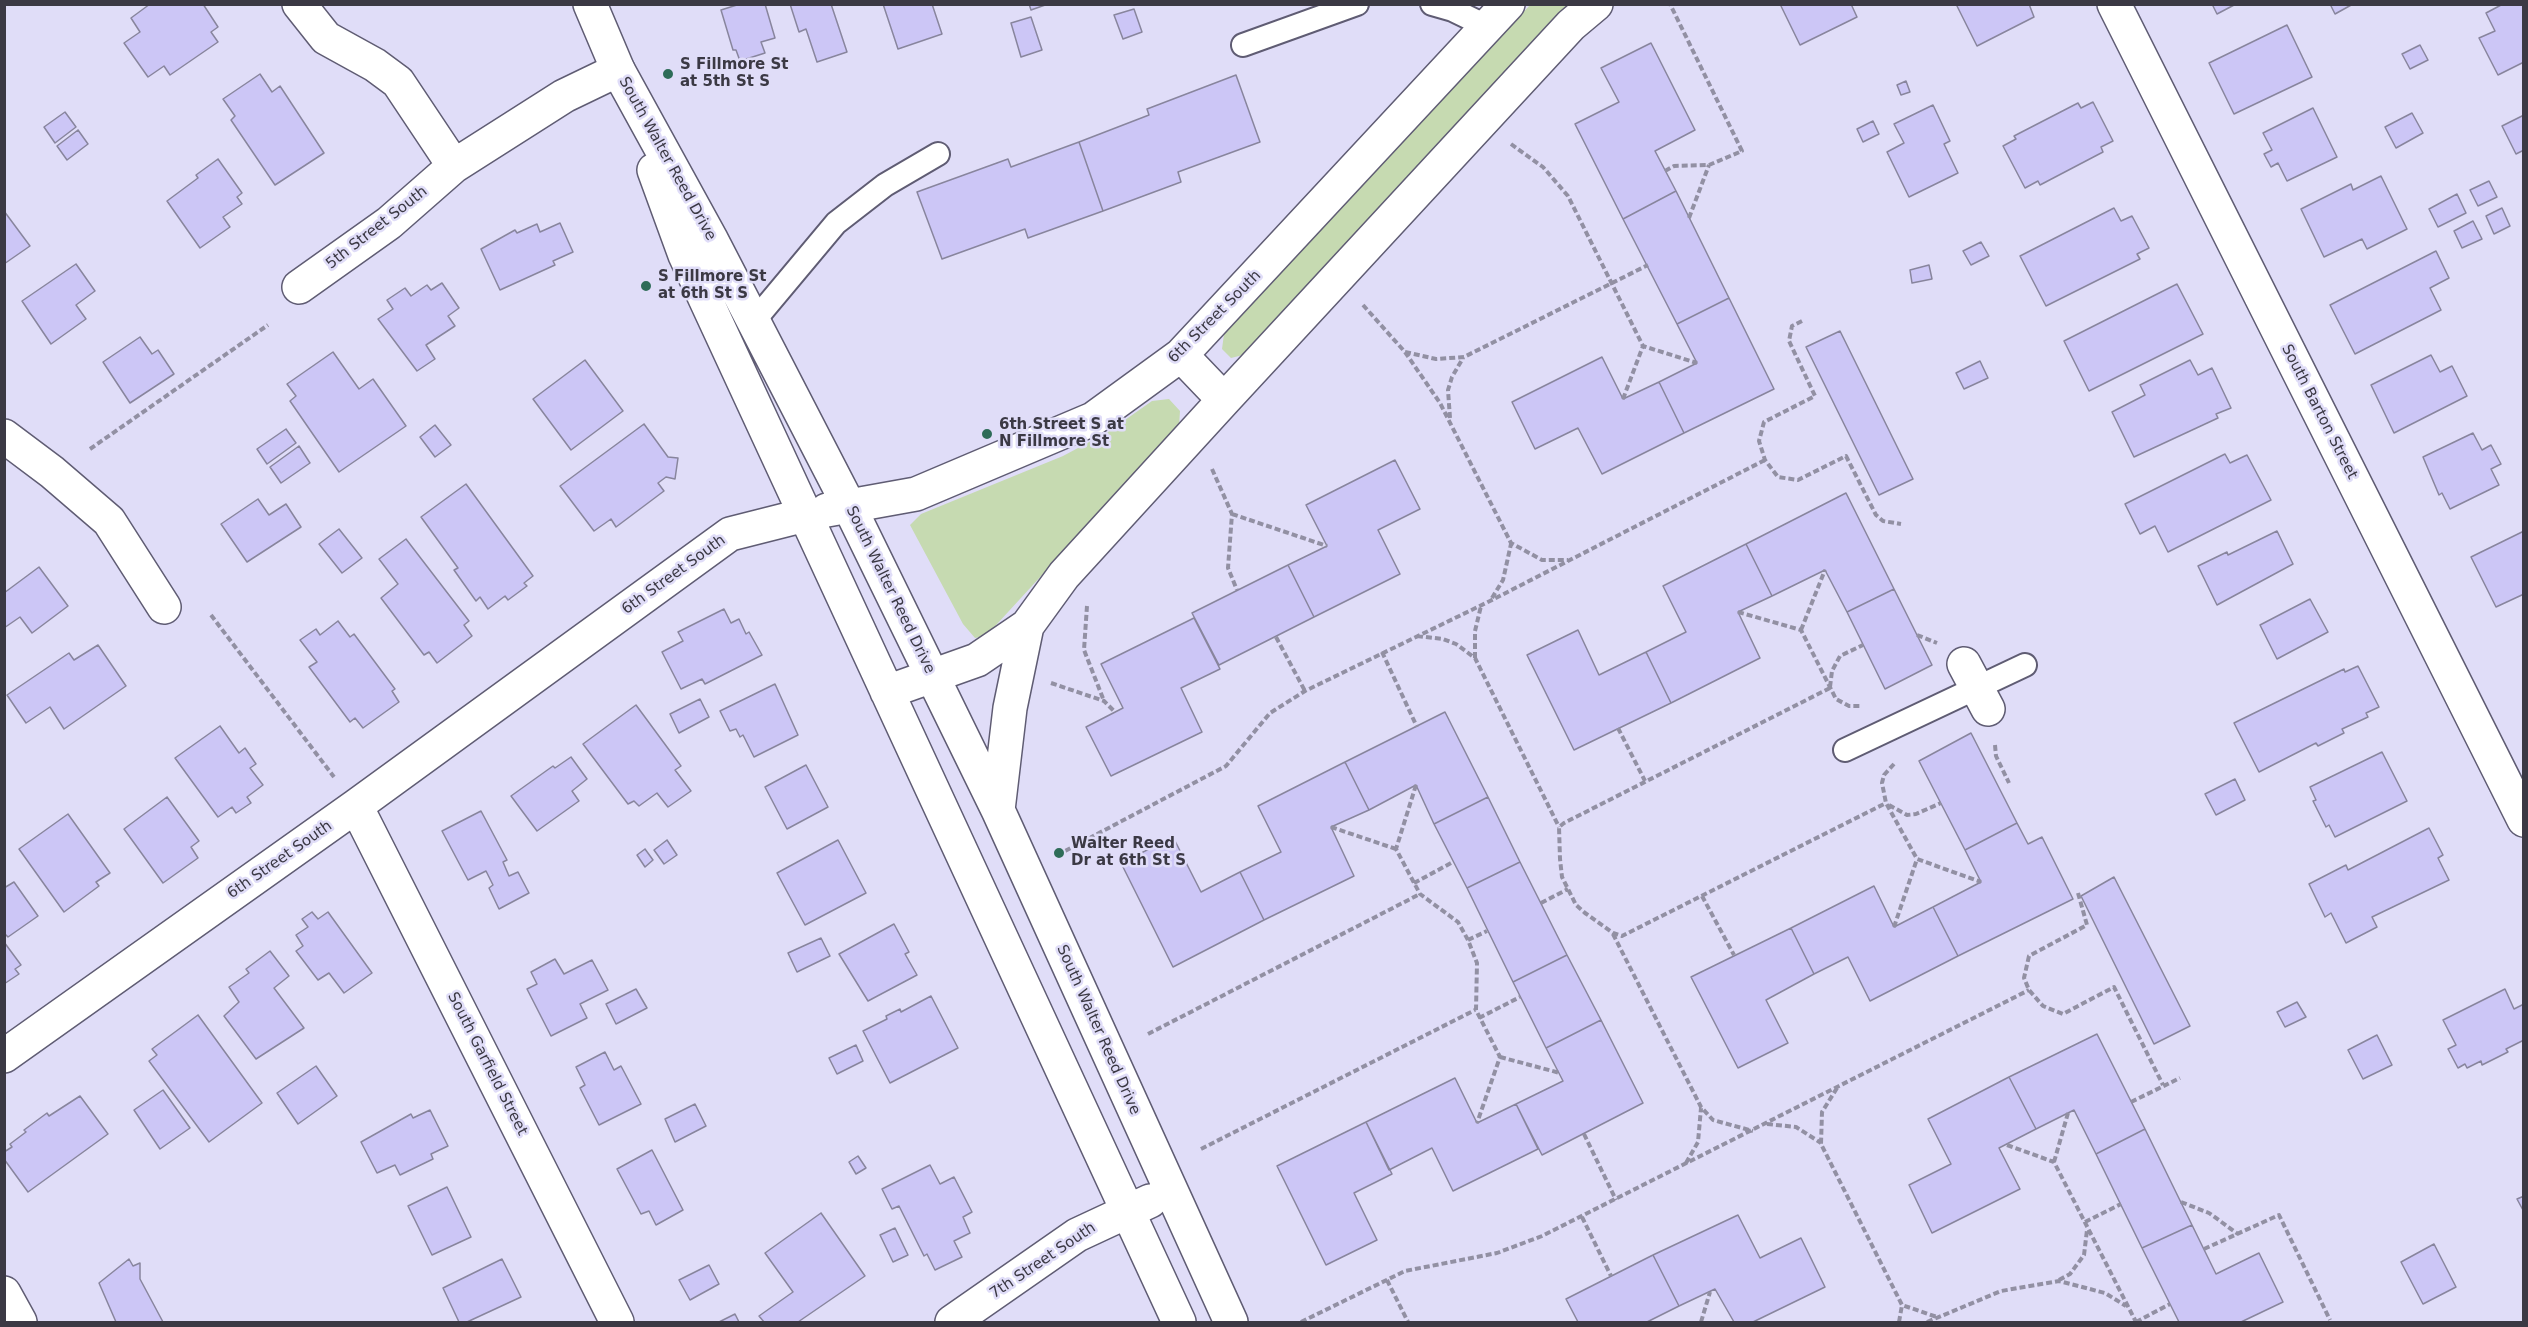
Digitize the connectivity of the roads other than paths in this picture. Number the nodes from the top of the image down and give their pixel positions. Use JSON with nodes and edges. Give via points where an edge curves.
{"nodes":[{"id":1,"x":299,"y":4,"type":"edge"},
{"id":2,"x":590,"y":4,"type":"edge"},
{"id":3,"x":1357,"y":4,"type":"edge"},
{"id":4,"x":1432,"y":4,"type":"edge"},
{"id":5,"x":1596,"y":4,"type":"edge"},
{"id":6,"x":2114,"y":4,"type":"edge"},
{"id":7,"x":1498,"y":16,"type":"edge"},
{"id":8,"x":1243,"y":45,"type":"dead end"},
{"id":9,"x":618,"y":70,"type":"junction"},
{"id":10,"x":938,"y":154,"type":"dead end"},
{"id":11,"x":454,"y":166,"type":"junction"},
{"id":12,"x":299,"y":287,"type":"dead end"},
{"id":13,"x":754,"y":321,"type":"junction"},
{"id":14,"x":1181,"y":355,"type":"junction"},
{"id":15,"x":1224,"y":400,"type":"junction"},
{"id":16,"x":4,"y":436,"type":"edge"},
{"id":17,"x":849,"y":506,"type":"junction"},
{"id":18,"x":805,"y":515,"type":"junction"},
{"id":19,"x":164,"y":607,"type":"dead end"},
{"id":20,"x":1027,"y":626,"type":"junction"},
{"id":21,"x":2025,"y":665,"type":"dead end"},
{"id":22,"x":932,"y":675,"type":"junction"},
{"id":23,"x":887,"y":692,"type":"junction"},
{"id":24,"x":1845,"y":750,"type":"dead end"},
{"id":25,"x":347,"y":793,"type":"junction"},
{"id":26,"x":998,"y":810,"type":"junction"},
{"id":27,"x":2523,"y":820,"type":"edge"},
{"id":28,"x":4,"y":1056,"type":"edge"},
{"id":29,"x":1171,"y":1192,"type":"junction"},
{"id":30,"x":1129,"y":1210,"type":"junction"},
{"id":31,"x":4,"y":1293,"type":"edge"},
{"id":32,"x":20,"y":1323,"type":"edge"},
{"id":33,"x":617,"y":1323,"type":"edge"},
{"id":34,"x":952,"y":1323,"type":"edge"},
{"id":35,"x":1179,"y":1323,"type":"edge"},
{"id":36,"x":1231,"y":1323,"type":"edge"}],
"edges":[{"from":1,"to":11,"type":"street","via":[[326,38],[398,82]]},
{"from":2,"to":9,"type":"street"},
{"from":3,"to":8,"type":"lane"},
{"from":4,"to":7,"type":"lane"},
{"from":5,"to":15,"type":"street","via":[[1571,25]]},
{"from":6,"to":27,"type":"street","name":"South Barton Street"},
{"from":7,"to":14,"type":"street","name":"6th Street South"},
{"from":9,"to":11,"type":"street","name":"5th Street South","via":[[564,96]]},
{"from":9,"to":13,"type":"street","name":"South Walter Reed Drive"},
{"from":9,"to":18,"type":"street","name":"South Walter Reed Drive","via":[[686,255]]},
{"from":10,"to":13,"type":"lane","via":[[885,185],[836,223]]},
{"from":11,"to":12,"type":"street","name":"5th Street South","via":[[389,223]]},
{"from":13,"to":17,"type":"street","name":"South Walter Reed Drive"},
{"from":14,"to":15,"type":"street"},
{"from":14,"to":17,"type":"street","name":"6th Street South","via":[[1093,419],[916,494]]},
{"from":15,"to":20,"type":"street","via":[[1064,575]]},
{"from":16,"to":19,"type":"street","via":[[109,521]]},
{"from":17,"to":18,"type":"street","name":"6th Street South"},
{"from":17,"to":22,"type":"street","name":"South Walter Reed Drive"},
{"from":18,"to":23,"type":"street","name":"South Walter Reed Drive"},
{"from":18,"to":25,"type":"street","name":"6th Street South","via":[[730,534]]},
{"from":20,"to":22,"type":"street","via":[[977,660]]},
{"from":20,"to":26,"type":"street","via":[[1010,708]]},
{"from":21,"to":24,"type":"lane","via":[[1981,700]]},
{"from":22,"to":23,"type":"street"},
{"from":22,"to":26,"type":"street","name":"South Walter Reed Drive"},
{"from":23,"to":30,"type":"street","name":"South Walter Reed Drive"},
{"from":25,"to":28,"type":"street","name":"6th Street South"},
{"from":25,"to":33,"type":"street","name":"South Garfield Street"},
{"from":26,"to":29,"type":"street","name":"South Walter Reed Drive"},
{"from":29,"to":30,"type":"street","name":"7th Street South"},
{"from":29,"to":36,"type":"street","name":"South Walter Reed Drive"},
{"from":30,"to":34,"type":"street","name":"7th Street South","via":[[1077,1235]]},
{"from":30,"to":35,"type":"street","name":"South Walter Reed Drive"},
{"from":31,"to":32,"type":"street"}]}
